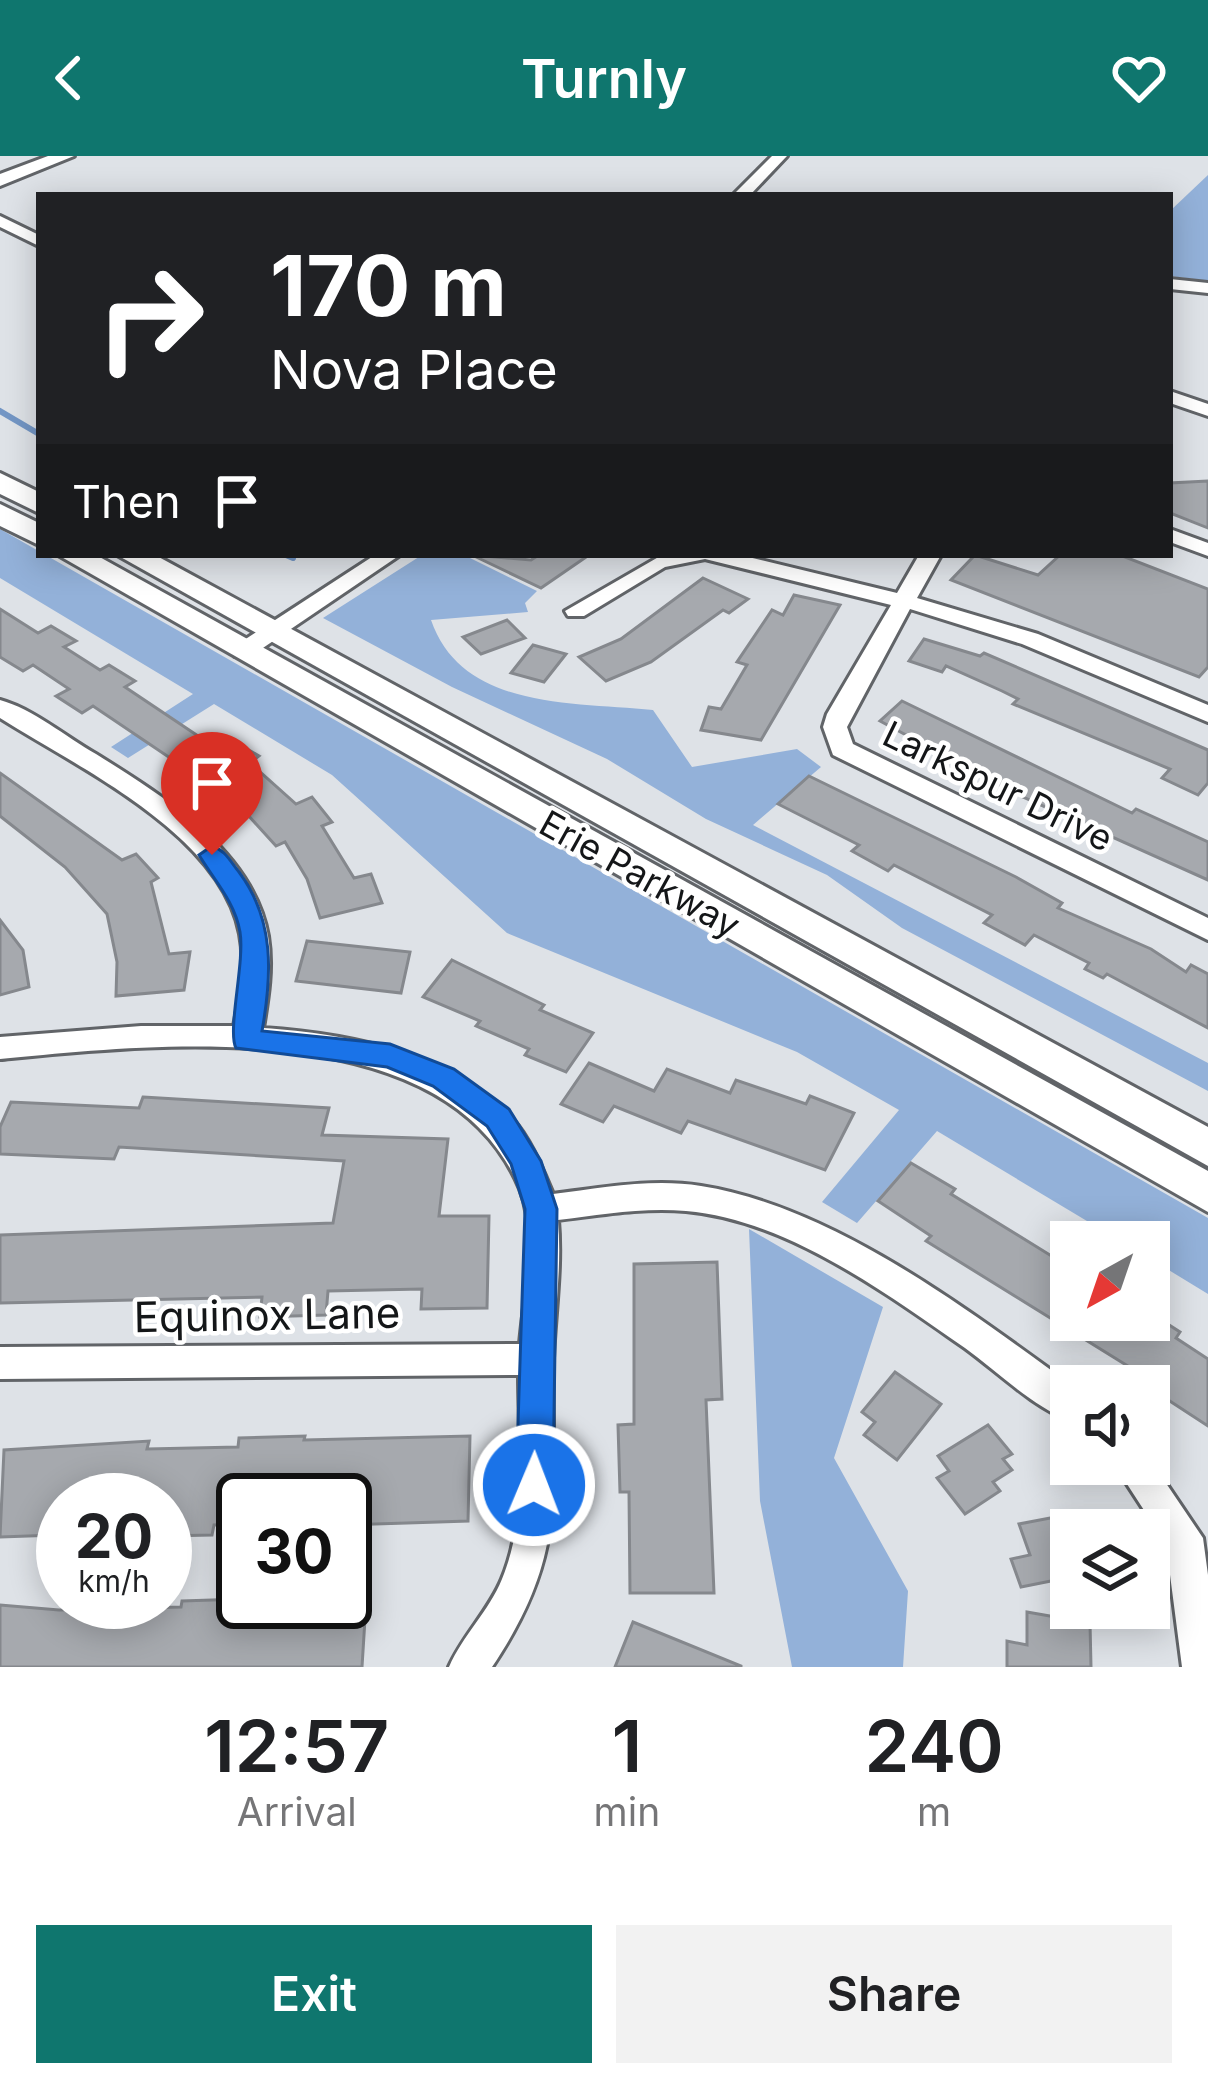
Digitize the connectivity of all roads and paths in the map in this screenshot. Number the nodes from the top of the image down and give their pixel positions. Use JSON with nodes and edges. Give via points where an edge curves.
{"nodes":[{"id":1,"x":65,"y":156,"type":"edge"},
{"id":2,"x":779,"y":156,"type":"edge"},
{"id":3,"x":0,"y":180,"type":"edge"},
{"id":4,"x":744,"y":192,"type":"edge"},
{"id":5,"x":0,"y":221,"type":"edge"},
{"id":6,"x":36,"y":239,"type":"edge"},
{"id":7,"x":1173,"y":284,"type":"edge"},
{"id":8,"x":1208,"y":288,"type":"edge"},
{"id":9,"x":1173,"y":399,"type":"edge"},
{"id":10,"x":1208,"y":410,"type":"edge"},
{"id":11,"x":0,"y":482,"type":"edge"},
{"id":12,"x":36,"y":502,"type":"edge"},
{"id":13,"x":0,"y":514,"type":"edge"},
{"id":14,"x":36,"y":534,"type":"edge"},
{"id":15,"x":1173,"y":536,"type":"edge"},
{"id":16,"x":1208,"y":550,"type":"edge"},
{"id":17,"x":79,"y":558,"type":"edge"},
{"id":18,"x":137,"y":558,"type":"edge"},
{"id":19,"x":384,"y":558,"type":"edge"},
{"id":20,"x":680,"y":558,"type":"edge"},
{"id":21,"x":725,"y":558,"type":"edge"},
{"id":22,"x":928,"y":558,"type":"edge"},
{"id":23,"x":904,"y":601,"type":"junction"},
{"id":24,"x":576,"y":611,"type":"dead end"},
{"id":25,"x":258,"y":642,"type":"junction"},
{"id":26,"x":0,"y":707,"type":"edge"},
{"id":27,"x":1208,"y":713,"type":"edge"},
{"id":28,"x":1208,"y":930,"type":"edge"},
{"id":29,"x":246,"y":1040,"type":"junction"},
{"id":30,"x":0,"y":1048,"type":"edge"},
{"id":31,"x":1208,"y":1148,"type":"edge"},
{"id":32,"x":1208,"y":1193,"type":"edge"},
{"id":33,"x":541,"y":1209,"type":"junction"},
{"id":34,"x":536,"y":1359,"type":"junction"},
{"id":35,"x":0,"y":1363,"type":"edge"},
{"id":36,"x":1050,"y":1391,"type":"edge"},
{"id":37,"x":1151,"y":1485,"type":"edge"},
{"id":38,"x":1196,"y":1536,"type":"edge"},
{"id":39,"x":469,"y":1667,"type":"edge"},
{"id":40,"x":1202,"y":1667,"type":"edge"}],
"edges":[{"from":1,"to":3,"type":"street"},
{"from":2,"to":4,"type":"street"},
{"from":5,"to":6,"type":"street"},
{"from":7,"to":8,"type":"street"},
{"from":9,"to":10,"type":"street"},
{"from":11,"to":12,"type":"main road"},
{"from":13,"to":14,"type":"main road"},
{"from":15,"to":16,"type":"street"},
{"from":17,"to":25,"type":"main road","name":"Erie Parkway"},
{"from":18,"to":25,"type":"main road","name":"Erie Parkway"},
{"from":19,"to":25,"type":"street"},
{"from":20,"to":24,"type":"street","via":[[658,562]]},
{"from":21,"to":23,"type":"street"},
{"from":22,"to":23,"type":"street"},
{"from":23,"to":27,"type":"street","via":[[1030,639]]},
{"from":23,"to":28,"type":"street","name":"Larkspur Drive","via":[[839,714],[842,749]]},
{"from":25,"to":31,"type":"main road","name":"Erie Parkway"},
{"from":25,"to":32,"type":"main road","name":"Erie Parkway"},
{"from":26,"to":29,"type":"street","via":[[179,825],[226,874],[254,931]]},
{"from":29,"to":30,"type":"street","via":[[106,1037]]},
{"from":29,"to":33,"type":"street","via":[[390,1056],[444,1077],[512,1134]]},
{"from":33,"to":34,"type":"street"},
{"from":33,"to":36,"type":"street","via":[[700,1199],[763,1214],[819,1240]]},
{"from":34,"to":35,"type":"street","name":"Equinox Lane"},
{"from":34,"to":39,"type":"street","via":[[534,1527],[514,1596]]},
{"from":37,"to":38,"type":"street"},
{"from":38,"to":40,"type":"street"}]}
